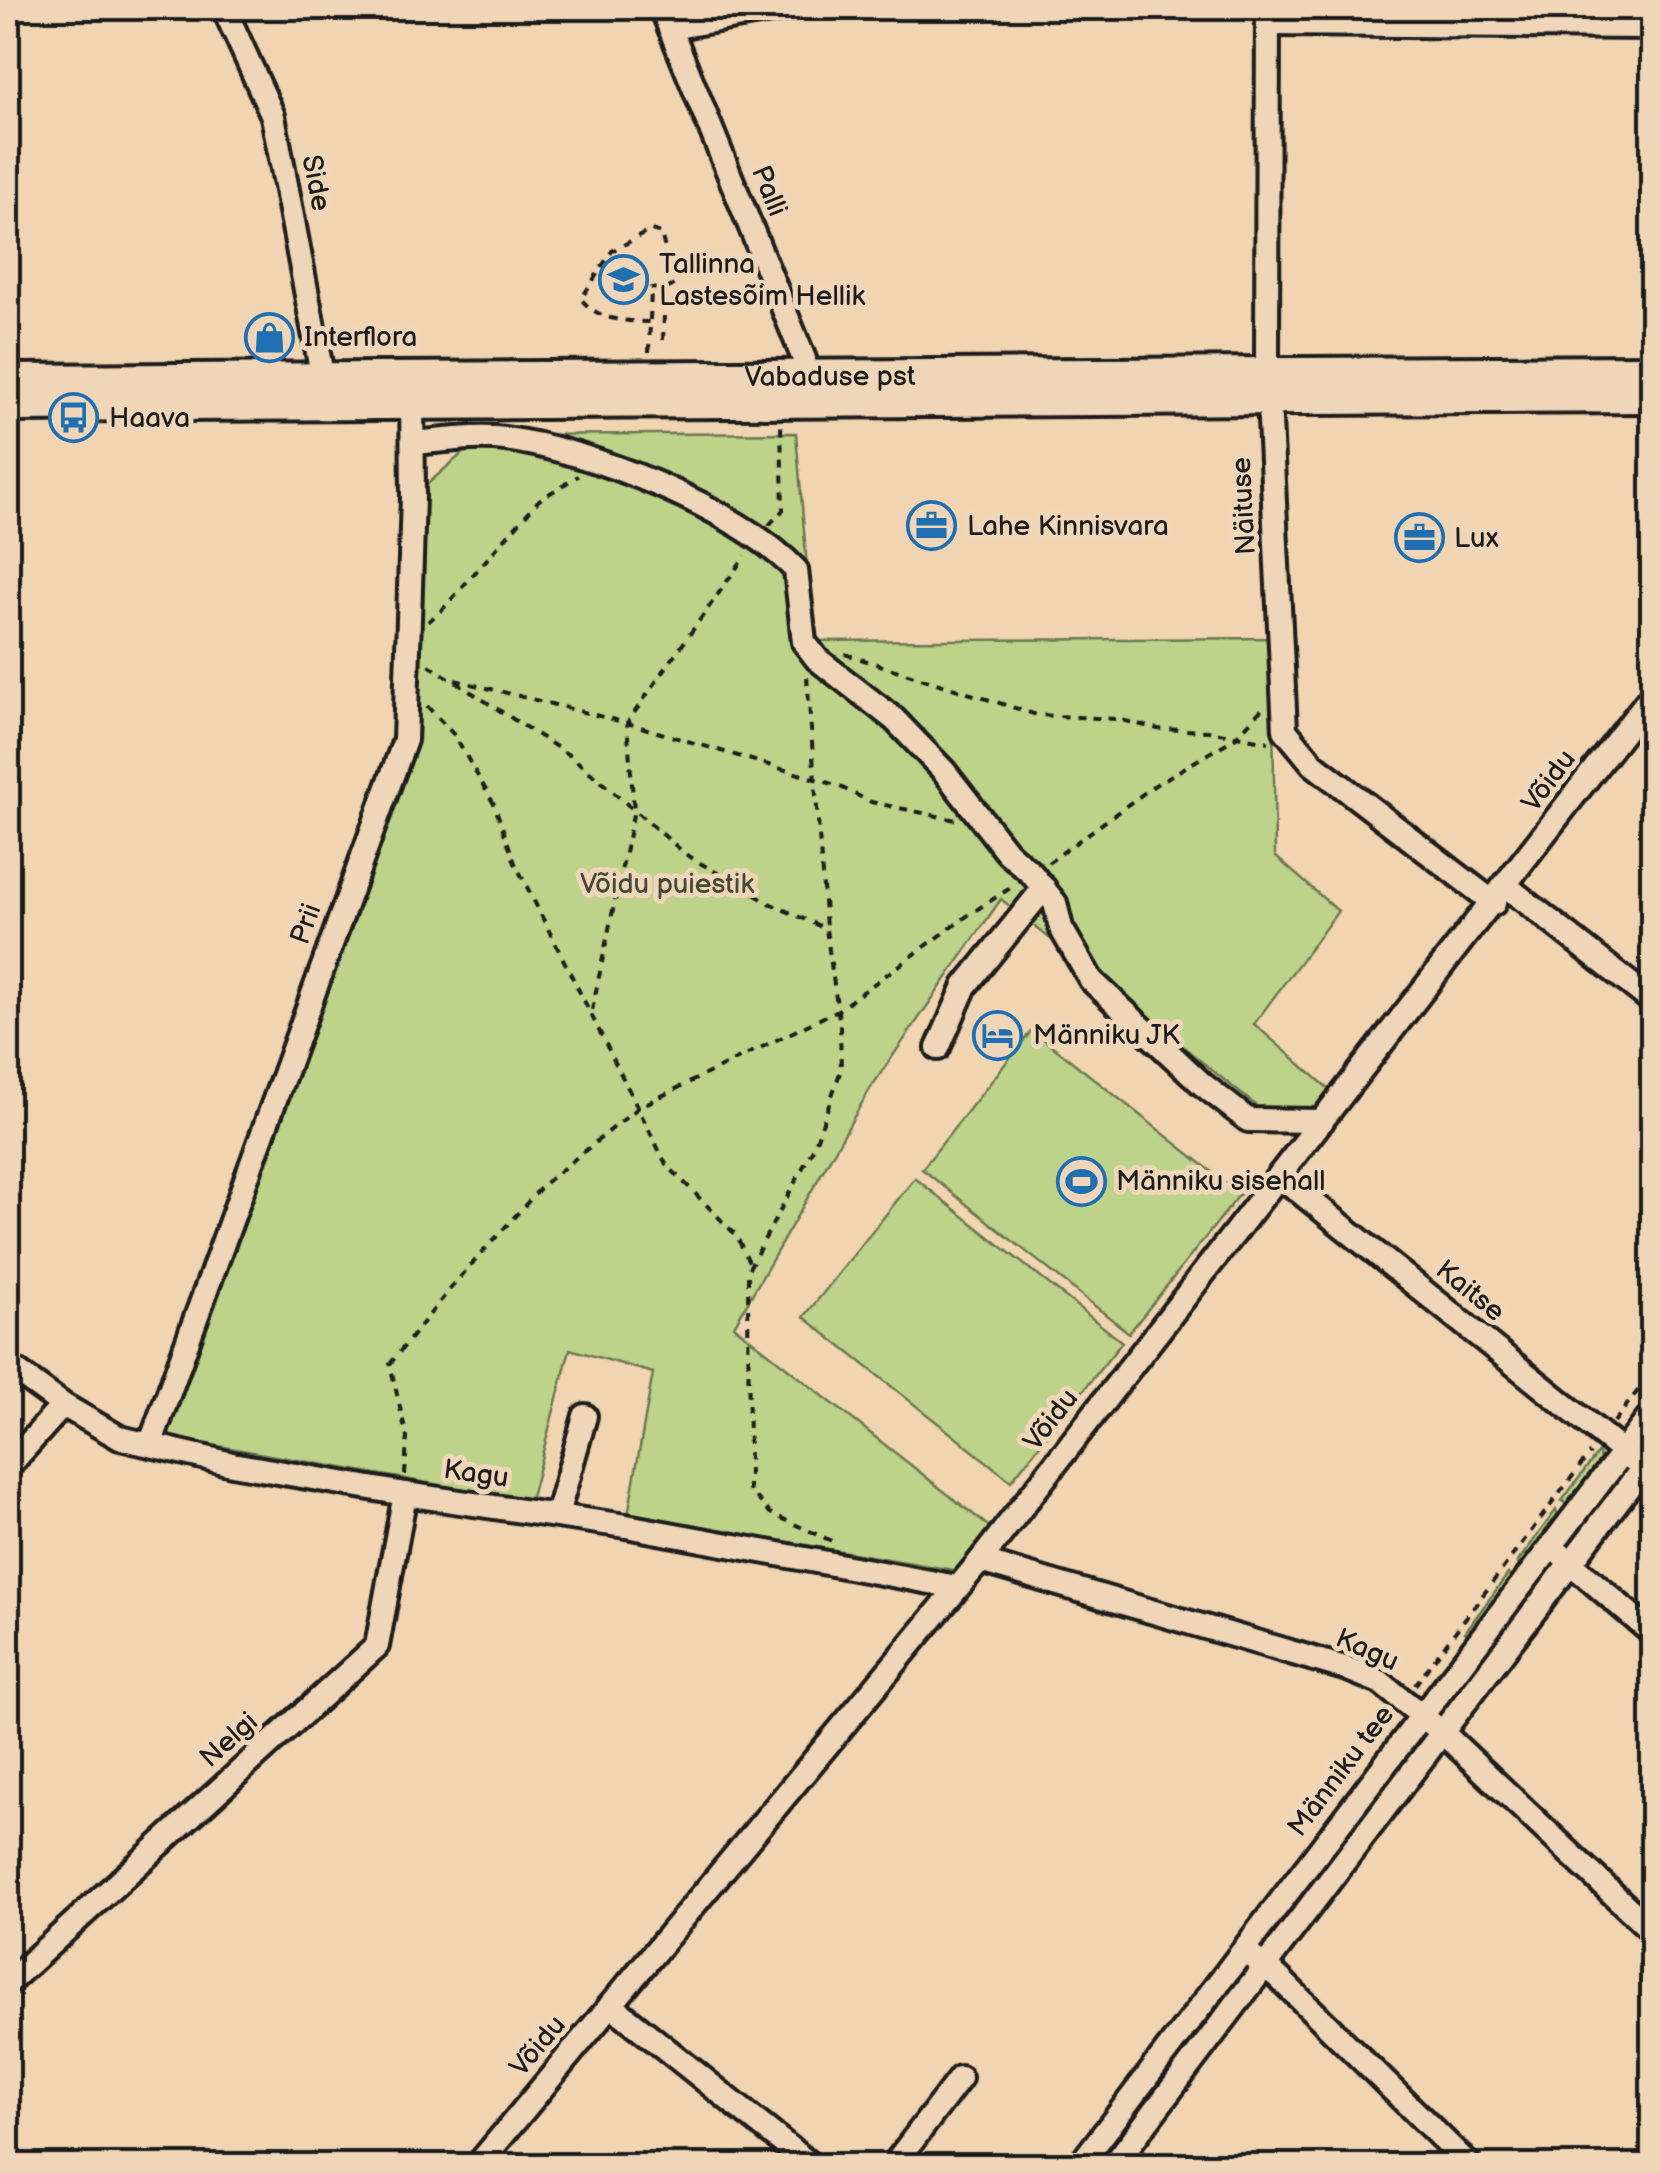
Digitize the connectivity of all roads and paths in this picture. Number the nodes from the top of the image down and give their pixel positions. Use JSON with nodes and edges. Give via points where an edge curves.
{"nodes":[{"id":1,"x":224,"y":8,"type":"edge"},
{"id":2,"x":789,"y":8,"type":"edge"},
{"id":3,"x":1268,"y":16,"type":"edge"},
{"id":4,"x":666,"y":18,"type":"edge"},
{"id":5,"x":1652,"y":27,"type":"edge"},
{"id":6,"x":664,"y":290,"type":"junction"},
{"id":7,"x":650,"y":322,"type":"junction"},
{"id":8,"x":663,"y":340,"type":"dead end"},
{"id":9,"x":648,"y":362,"type":"dead end"},
{"id":10,"x":1652,"y":372,"type":"edge"},
{"id":11,"x":8,"y":380,"type":"edge"},
{"id":12,"x":1268,"y":387,"type":"junction"},
{"id":13,"x":321,"y":391,"type":"junction"},
{"id":14,"x":412,"y":391,"type":"junction"},
{"id":15,"x":1652,"y":396,"type":"edge"},
{"id":16,"x":798,"y":397,"type":"junction"},
{"id":17,"x":8,"y":405,"type":"edge"},
{"id":18,"x":413,"y":443,"type":"junction"},
{"id":19,"x":602,"y":462,"type":"junction"},
{"id":20,"x":758,"y":537,"type":"junction"},
{"id":21,"x":804,"y":642,"type":"junction"},
{"id":22,"x":409,"y":645,"type":"junction"},
{"id":23,"x":450,"y":679,"type":"junction"},
{"id":24,"x":407,"y":684,"type":"junction"},
{"id":25,"x":1283,"y":686,"type":"junction"},
{"id":26,"x":1652,"y":696,"type":"edge"},
{"id":27,"x":628,"y":724,"type":"junction"},
{"id":28,"x":1235,"y":738,"type":"junction"},
{"id":29,"x":1293,"y":740,"type":"junction"},
{"id":30,"x":815,"y":780,"type":"junction"},
{"id":31,"x":634,"y":810,"type":"junction"},
{"id":32,"x":988,"y":829,"type":"junction"},
{"id":33,"x":1038,"y":882,"type":"junction"},
{"id":34,"x":1500,"y":894,"type":"junction"},
{"id":35,"x":826,"y":929,"type":"junction"},
{"id":36,"x":1652,"y":1001,"type":"edge"},
{"id":37,"x":838,"y":1010,"type":"junction"},
{"id":38,"x":592,"y":1014,"type":"junction"},
{"id":39,"x":938,"y":1048,"type":"dead end"},
{"id":40,"x":639,"y":1107,"type":"junction"},
{"id":41,"x":1322,"y":1122,"type":"junction"},
{"id":42,"x":1280,"y":1176,"type":"junction"},
{"id":43,"x":750,"y":1264,"type":"junction"},
{"id":44,"x":8,"y":1366,"type":"edge"},
{"id":45,"x":1652,"y":1372,"type":"edge"},
{"id":46,"x":63,"y":1406,"type":"junction"},
{"id":47,"x":1652,"y":1414,"type":"edge"},
{"id":48,"x":585,"y":1416,"type":"dead end"},
{"id":49,"x":1603,"y":1436,"type":"junction"},
{"id":50,"x":150,"y":1445,"type":"junction"},
{"id":51,"x":1623,"y":1452,"type":"junction"},
{"id":52,"x":1648,"y":1462,"type":"edge"},
{"id":53,"x":8,"y":1467,"type":"edge"},
{"id":54,"x":405,"y":1494,"type":"junction"},
{"id":55,"x":558,"y":1515,"type":"junction"},
{"id":56,"x":843,"y":1546,"type":"dead end"},
{"id":57,"x":1551,"y":1546,"type":"junction"},
{"id":58,"x":980,"y":1561,"type":"junction"},
{"id":59,"x":1572,"y":1563,"type":"junction"},
{"id":60,"x":957,"y":1588,"type":"junction"},
{"id":61,"x":1652,"y":1632,"type":"edge"},
{"id":62,"x":1412,"y":1708,"type":"junction"},
{"id":63,"x":1442,"y":1732,"type":"junction"},
{"id":64,"x":1652,"y":1931,"type":"edge"},
{"id":65,"x":1243,"y":1950,"type":"junction"},
{"id":66,"x":1262,"y":1965,"type":"junction"},
{"id":67,"x":8,"y":1983,"type":"edge"},
{"id":68,"x":611,"y":2005,"type":"junction"},
{"id":69,"x":960,"y":2078,"type":"dead end"},
{"id":70,"x":795,"y":2161,"type":"edge"},
{"id":71,"x":477,"y":2166,"type":"edge"},
{"id":72,"x":893,"y":2166,"type":"edge"},
{"id":73,"x":1078,"y":2166,"type":"edge"},
{"id":74,"x":1113,"y":2166,"type":"edge"},
{"id":75,"x":1470,"y":2166,"type":"edge"}],
"edges":[{"from":1,"to":13,"type":"street","name":"Side","via":[[273,116]]},
{"from":2,"to":4,"type":"street"},
{"from":3,"to":5,"type":"street"},
{"from":3,"to":12,"type":"street","name":"Näituse"},
{"from":4,"to":16,"type":"street","name":"Palli","via":[[804,359]]},
{"from":6,"to":7,"type":"path","via":[[651,288]]},
{"from":6,"to":7,"type":"path","via":[[674,284],[661,233],[651,230],[612,251],[581,300],[597,314]]},
{"from":6,"to":8,"type":"path"},
{"from":7,"to":9,"type":"path"},
{"from":10,"to":12,"type":"highway","name":"Vabaduse pst"},
{"from":11,"to":13,"type":"highway","name":"Vabaduse pst"},
{"from":12,"to":15,"type":"highway","name":"Vabaduse pst"},
{"from":12,"to":16,"type":"highway","name":"Vabaduse pst"},
{"from":12,"to":25,"type":"street","name":"Näituse"},
{"from":13,"to":14,"type":"highway","name":"Vabaduse pst"},
{"from":13,"to":17,"type":"highway","name":"Vabaduse pst"},
{"from":14,"to":16,"type":"highway","name":"Vabaduse pst"},
{"from":14,"to":18,"type":"street","name":"Prii"},
{"from":16,"to":20,"type":"path","via":[[783,510]]},
{"from":18,"to":19,"type":"street","via":[[502,438]]},
{"from":18,"to":22,"type":"street","name":"Prii"},
{"from":19,"to":20,"type":"street"},
{"from":19,"to":22,"type":"path","via":[[539,500]]},
{"from":20,"to":21,"type":"street","via":[[796,570]]},
{"from":20,"to":27,"type":"path"},
{"from":21,"to":28,"type":"path","via":[[1037,715],[1117,718]]},
{"from":21,"to":30,"type":"path"},
{"from":21,"to":32,"type":"street","via":[[894,719]]},
{"from":22,"to":23,"type":"path"},
{"from":22,"to":24,"type":"street","name":"Prii"},
{"from":23,"to":27,"type":"path"},
{"from":23,"to":31,"type":"path","via":[[572,756]]},
{"from":24,"to":38,"type":"path","via":[[454,735],[494,804],[514,863]]},
{"from":24,"to":50,"type":"street","name":"Prii","via":[[404,740]]},
{"from":25,"to":28,"type":"path"},
{"from":25,"to":29,"type":"street","name":"Näituse","via":[[1285,730]]},
{"from":26,"to":34,"type":"street","name":"Võidu"},
{"from":27,"to":30,"type":"path"},
{"from":27,"to":31,"type":"path"},
{"from":28,"to":29,"type":"path"},
{"from":28,"to":33,"type":"path","via":[[1156,785]]},
{"from":29,"to":34,"type":"street","via":[[1313,764]]},
{"from":30,"to":32,"type":"path","via":[[871,802]]},
{"from":30,"to":35,"type":"path"},
{"from":31,"to":35,"type":"path","via":[[688,856]]},
{"from":31,"to":38,"type":"path"},
{"from":32,"to":33,"type":"street"},
{"from":33,"to":37,"type":"path","via":[[970,914]]},
{"from":33,"to":39,"type":"street","via":[[965,986]]},
{"from":33,"to":41,"type":"street","via":[[1091,980],[1202,1084],[1248,1120]]},
{"from":34,"to":36,"type":"street"},
{"from":34,"to":41,"type":"street","name":"Võidu"},
{"from":35,"to":37,"type":"path"},
{"from":37,"to":40,"type":"path"},
{"from":37,"to":43,"type":"path","via":[[841,1070],[814,1147]]},
{"from":38,"to":40,"type":"path"},
{"from":40,"to":43,"type":"path","via":[[666,1164],[736,1236]]},
{"from":40,"to":54,"type":"path","via":[[544,1184],[390,1364],[406,1438]]},
{"from":41,"to":42,"type":"street","name":"Võidu"},
{"from":42,"to":49,"type":"street","name":"Kaitse"},
{"from":42,"to":58,"type":"street","name":"Võidu"},
{"from":43,"to":56,"type":"path","via":[[749,1489],[770,1514]]},
{"from":44,"to":46,"type":"street","name":"Kagu"},
{"from":45,"to":49,"type":"path"},
{"from":46,"to":50,"type":"street","name":"Kagu","via":[[110,1434]]},
{"from":46,"to":53,"type":"street"},
{"from":47,"to":51,"type":"street","name":"Männiku tee"},
{"from":48,"to":55,"type":"street"},
{"from":49,"to":51,"type":"street","name":"Kaitse"},
{"from":49,"to":62,"type":"path"},
{"from":50,"to":54,"type":"street","name":"Kagu"},
{"from":51,"to":52,"type":"street","name":"Kaitse"},
{"from":51,"to":57,"type":"street","name":"Männiku tee"},
{"from":52,"to":59,"type":"street","name":"Männiku tee"},
{"from":54,"to":55,"type":"street","name":"Kagu"},
{"from":54,"to":67,"type":"street","name":"Nelgi","via":[[377,1646]]},
{"from":55,"to":60,"type":"street","name":"Kagu"},
{"from":57,"to":59,"type":"street"},
{"from":57,"to":62,"type":"street","name":"Männiku tee"},
{"from":58,"to":60,"type":"street","name":"Võidu"},
{"from":58,"to":62,"type":"street","name":"Kagu","via":[[1348,1669],[1380,1682]]},
{"from":59,"to":61,"type":"street"},
{"from":59,"to":63,"type":"street","name":"Männiku tee"},
{"from":60,"to":68,"type":"street","name":"Võidu"},
{"from":62,"to":63,"type":"street","name":"Kagu"},
{"from":62,"to":65,"type":"street","name":"Männiku tee"},
{"from":63,"to":64,"type":"street","name":"Kagu"},
{"from":63,"to":66,"type":"street","name":"Männiku tee"},
{"from":65,"to":66,"type":"street"},
{"from":65,"to":73,"type":"street","name":"Männiku tee"},
{"from":66,"to":74,"type":"street","name":"Männiku tee"},
{"from":66,"to":75,"type":"street"},
{"from":68,"to":70,"type":"street"},
{"from":68,"to":71,"type":"street","name":"Võidu"},
{"from":69,"to":72,"type":"street"}]}
